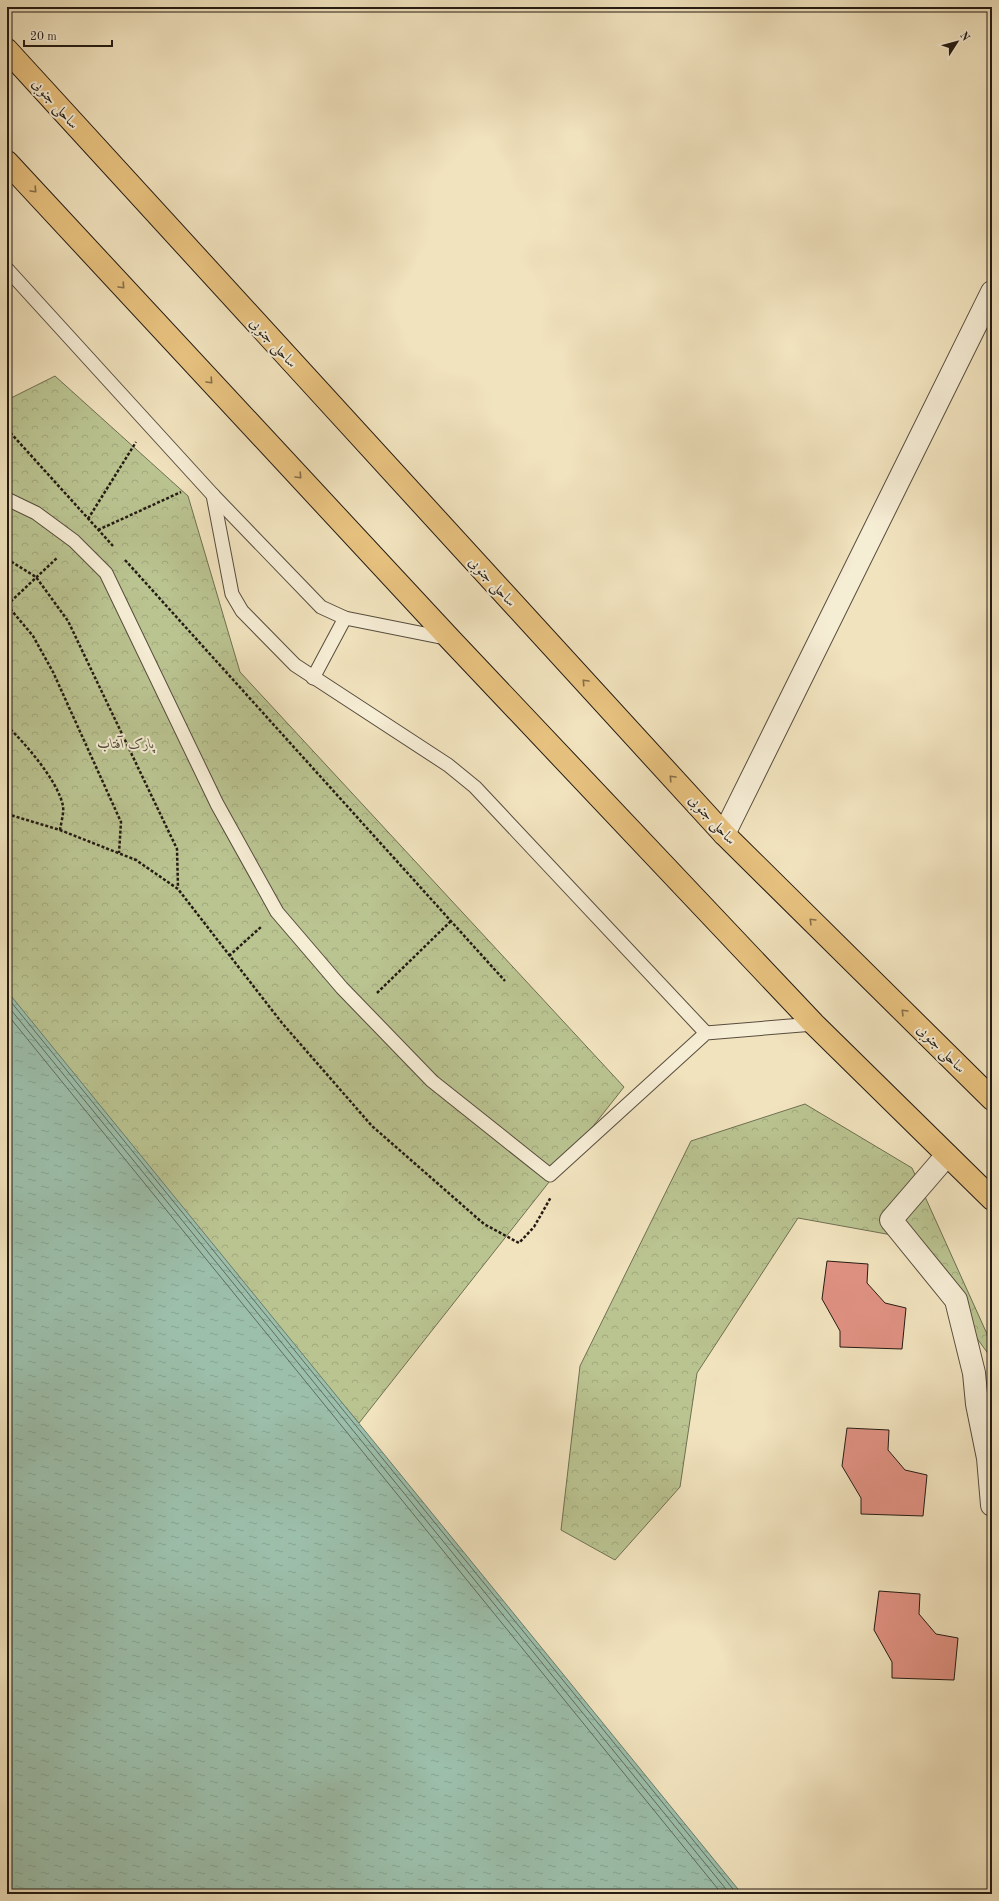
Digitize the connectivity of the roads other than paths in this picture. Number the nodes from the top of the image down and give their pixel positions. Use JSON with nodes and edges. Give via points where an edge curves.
{"nodes":[{"id":1,"x":7,"y":50,"type":"edge"},
{"id":2,"x":7,"y":162,"type":"edge"},
{"id":3,"x":7,"y":269,"type":"edge"},
{"id":4,"x":992,"y":292,"type":"edge"},
{"id":5,"x":213,"y":495,"type":"junction"},
{"id":6,"x":7,"y":499,"type":"edge"},
{"id":7,"x":345,"y":618,"type":"junction"},
{"id":8,"x":450,"y":639,"type":"junction"},
{"id":9,"x":313,"y":678,"type":"junction"},
{"id":10,"x":724,"y":834,"type":"junction"},
{"id":11,"x":814,"y":1024,"type":"junction"},
{"id":12,"x":706,"y":1033,"type":"junction"},
{"id":13,"x":992,"y":1099,"type":"edge"},
{"id":14,"x":947,"y":1155,"type":"junction"},
{"id":15,"x":992,"y":1199,"type":"edge"},
{"id":16,"x":992,"y":1505,"type":"edge"}],
"edges":[{"from":10,"to":1,"type":"main road","name":"ساحلی جنوبی","one_way":true},
{"from":2,"to":8,"type":"main road","one_way":true},
{"from":3,"to":5,"type":"lane"},
{"from":4,"to":10,"type":"street"},
{"from":5,"to":7,"type":"lane","via":[[322,606]]},
{"from":5,"to":9,"type":"lane","via":[[232,594],[238,606],[295,665]]},
{"from":6,"to":12,"type":"lane","via":[[36,513],[74,541],[106,573],[217,804],[277,912],[342,988],[432,1081],[550,1175]]},
{"from":7,"to":8,"type":"lane"},
{"from":7,"to":9,"type":"lane"},
{"from":8,"to":11,"type":"main road"},
{"from":9,"to":12,"type":"lane","via":[[448,765],[475,787]]},
{"from":13,"to":10,"type":"main road","name":"ساحلی جنوبی","one_way":true},
{"from":11,"to":12,"type":"lane"},
{"from":11,"to":14,"type":"main road"},
{"from":14,"to":15,"type":"main road"},
{"from":14,"to":16,"type":"street","via":[[891,1220],[956,1300],[974,1372],[977,1404],[988,1458]]}]}
